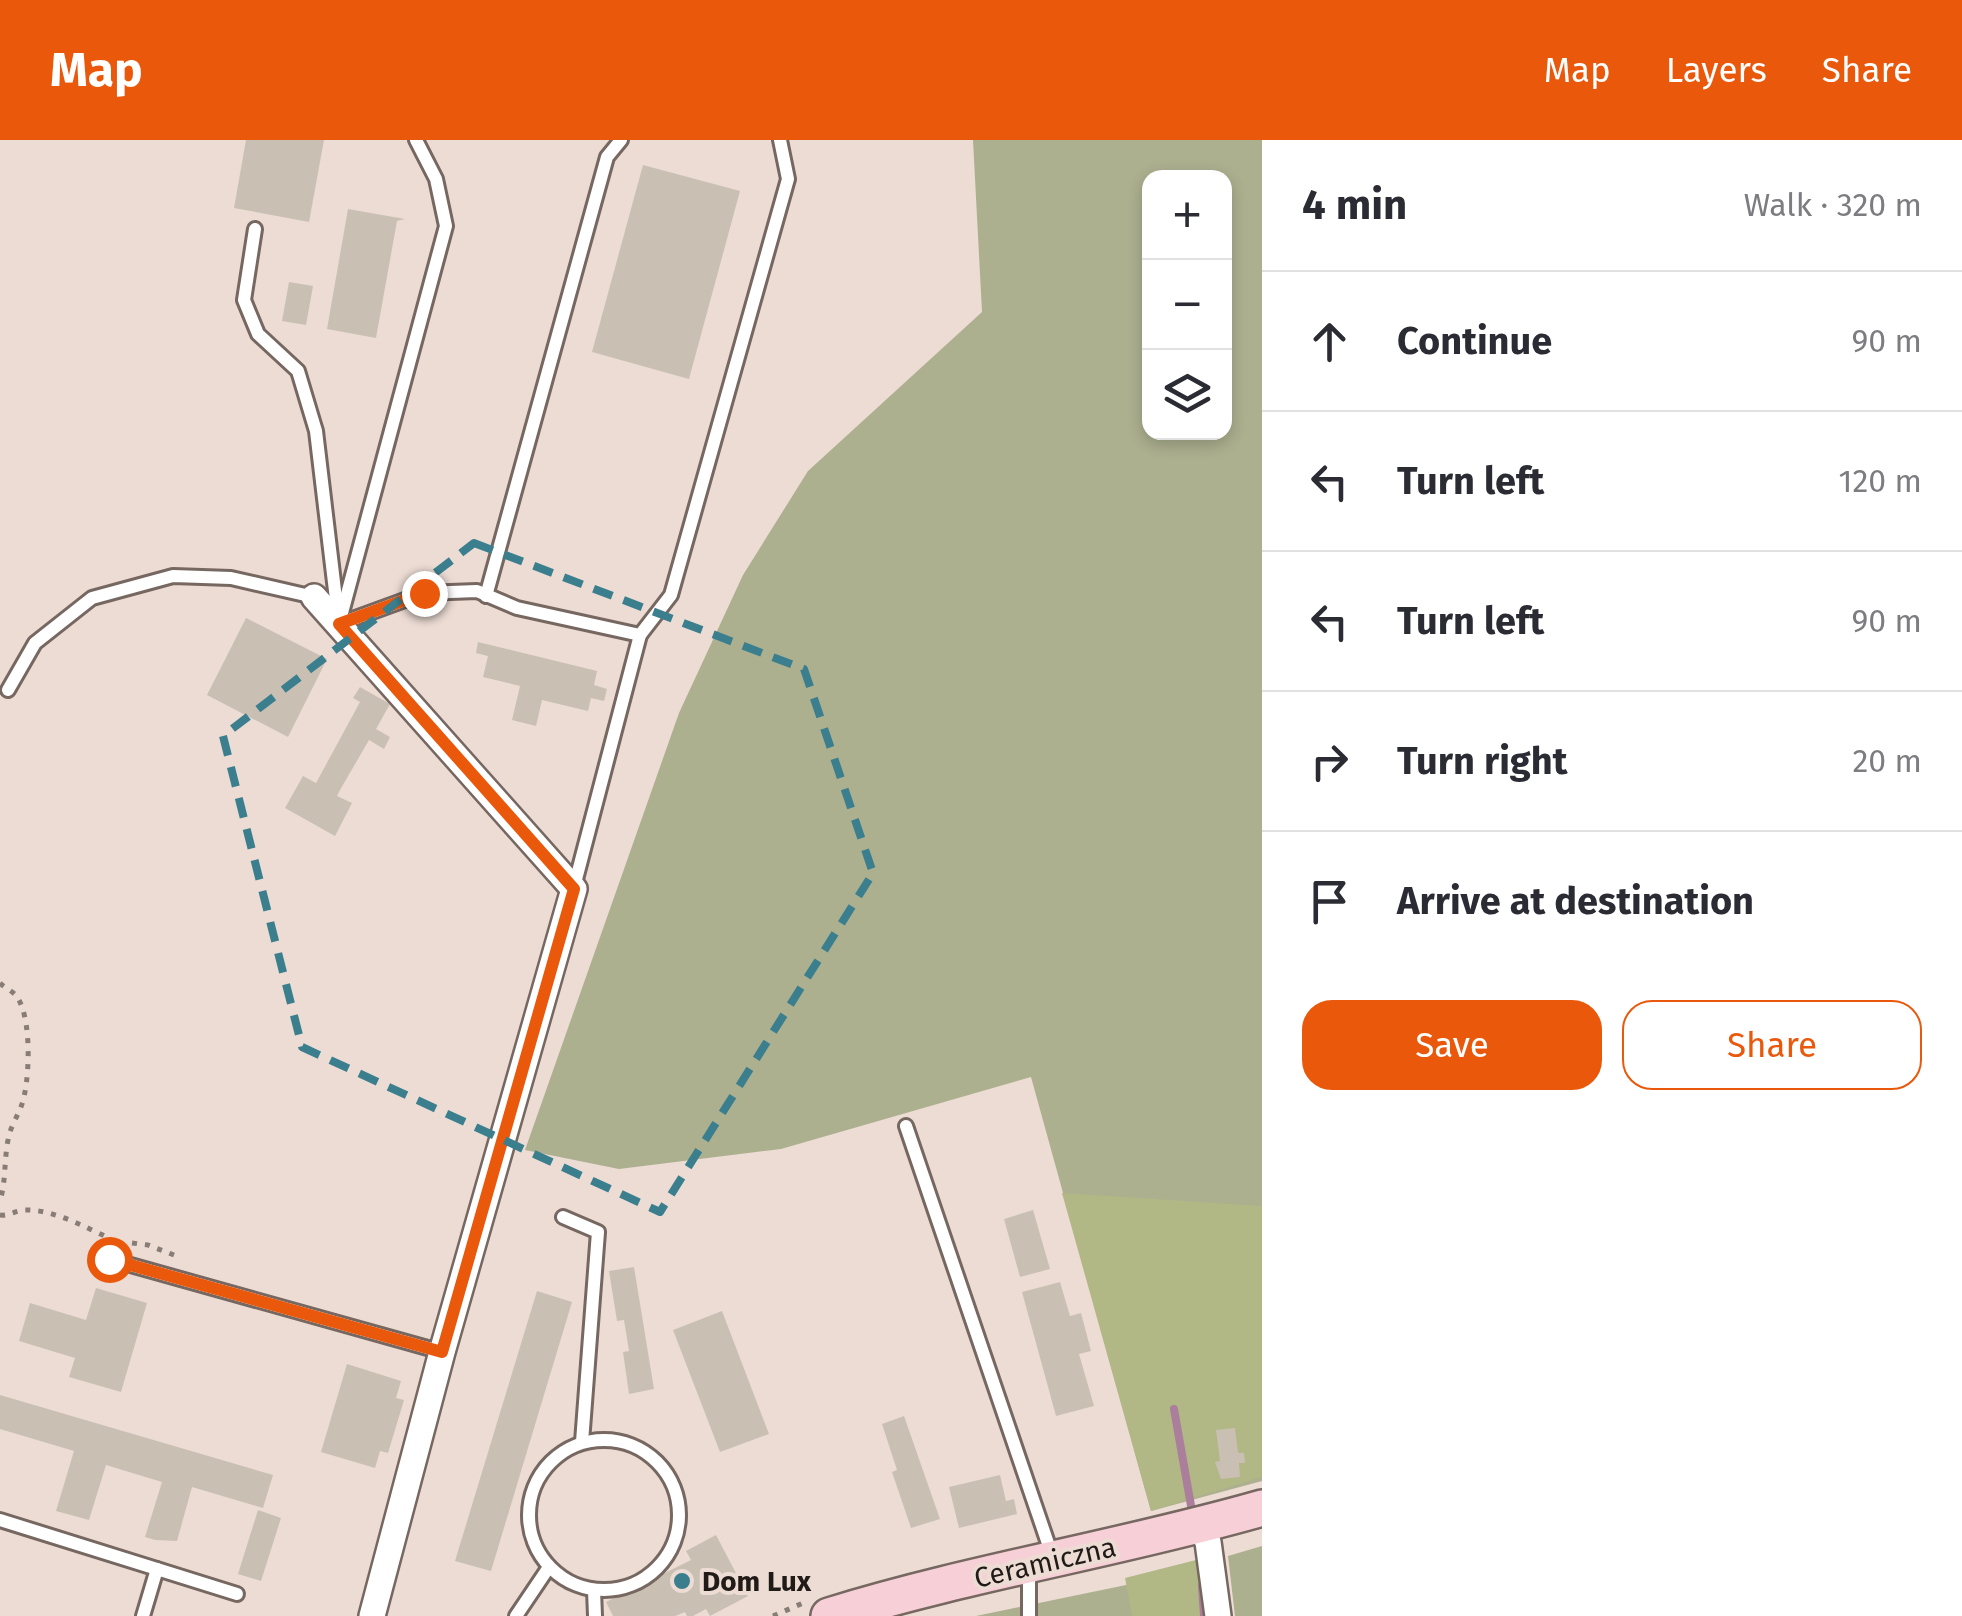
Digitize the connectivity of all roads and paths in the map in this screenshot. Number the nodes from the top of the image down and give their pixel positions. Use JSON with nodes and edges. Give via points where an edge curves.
{"nodes":[{"id":1,"x":416,"y":140,"type":"edge"},
{"id":2,"x":621,"y":140,"type":"edge"},
{"id":3,"x":780,"y":140,"type":"edge"},
{"id":4,"x":255,"y":229,"type":"dead end"},
{"id":5,"x":314,"y":596,"type":"joint"},
{"id":6,"x":486,"y":596,"type":"junction"},
{"id":7,"x":339,"y":624,"type":"junction"},
{"id":8,"x":640,"y":636,"type":"junction"},
{"id":9,"x":8,"y":690,"type":"dead end"},
{"id":10,"x":574,"y":889,"type":"junction"},
{"id":11,"x":0,"y":983,"type":"edge"},
{"id":12,"x":906,"y":1126,"type":"dead end"},
{"id":13,"x":0,"y":1201,"type":"edge"},
{"id":14,"x":0,"y":1215,"type":"edge"},
{"id":15,"x":562,"y":1217,"type":"dead end"},
{"id":16,"x":113,"y":1240,"type":"dead end"},
{"id":17,"x":128,"y":1243,"type":"dead end"},
{"id":18,"x":109,"y":1259,"type":"dead end"},
{"id":19,"x":196,"y":1283,"type":"junction"},
{"id":20,"x":442,"y":1352,"type":"junction"},
{"id":21,"x":582,"y":1442,"type":"junction"},
{"id":22,"x":1262,"y":1508,"type":"edge"},
{"id":23,"x":0,"y":1520,"type":"edge"},
{"id":24,"x":1194,"y":1527,"type":"junction"},
{"id":25,"x":1041,"y":1563,"type":"junction"},
{"id":26,"x":549,"y":1567,"type":"junction"},
{"id":27,"x":156,"y":1568,"type":"junction"},
{"id":28,"x":594,"y":1590,"type":"junction"},
{"id":29,"x":237,"y":1594,"type":"dead end"},
{"id":30,"x":142,"y":1616,"type":"edge"},
{"id":31,"x":372,"y":1616,"type":"edge"},
{"id":32,"x":516,"y":1616,"type":"edge"},
{"id":33,"x":595,"y":1616,"type":"edge"},
{"id":34,"x":829,"y":1616,"type":"edge"},
{"id":35,"x":1030,"y":1616,"type":"edge"},
{"id":36,"x":1218,"y":1616,"type":"edge"}],
"edges":[{"from":1,"to":7,"type":"lane","via":[[436,178],[446,226]]},
{"from":2,"to":6,"type":"lane","via":[[608,157]]},
{"from":3,"to":8,"type":"lane","via":[[788,179],[682,558],[671,595]]},
{"from":4,"to":7,"type":"lane","via":[[244,300],[258,334],[298,371],[316,431]]},
{"from":5,"to":7,"type":"street"},
{"from":5,"to":9,"type":"lane","via":[[231,578],[173,576],[92,598],[35,643]]},
{"from":6,"to":7,"type":"lane","via":[[424,593]]},
{"from":6,"to":8,"type":"lane"},
{"from":7,"to":10,"type":"street"},
{"from":8,"to":10,"type":"lane"},
{"from":10,"to":20,"type":"street"},
{"from":11,"to":13,"type":"path","via":[[16,995],[26,1018],[27,1054]]},
{"from":12,"to":25,"type":"lane"},
{"from":14,"to":16,"type":"path","via":[[34,1212]]},
{"from":15,"to":21,"type":"lane","via":[[598,1232]]},
{"from":17,"to":19,"type":"path","via":[[176,1256],[190,1265]]},
{"from":18,"to":19,"type":"lane"},
{"from":19,"to":20,"type":"lane"},
{"from":20,"to":31,"type":"street"},
{"from":21,"to":26,"type":"lane","via":[[541,1472],[530,1496],[534,1546]]},
{"from":21,"to":28,"type":"lane","via":[[608,1439],[652,1456],[678,1497],[674,1545],[660,1566],[619,1590]]},
{"from":22,"to":24,"type":"street","name":"Ceramiczna"},
{"from":23,"to":27,"type":"lane"},
{"from":24,"to":25,"type":"street","name":"Ceramiczna"},
{"from":24,"to":36,"type":"street","via":[[1209,1548]]},
{"from":25,"to":34,"type":"street","name":"Ceramiczna"},
{"from":25,"to":35,"type":"lane"},
{"from":26,"to":28,"type":"lane"},
{"from":26,"to":32,"type":"lane"},
{"from":27,"to":29,"type":"lane"},
{"from":27,"to":30,"type":"lane"},
{"from":28,"to":33,"type":"lane"}]}
